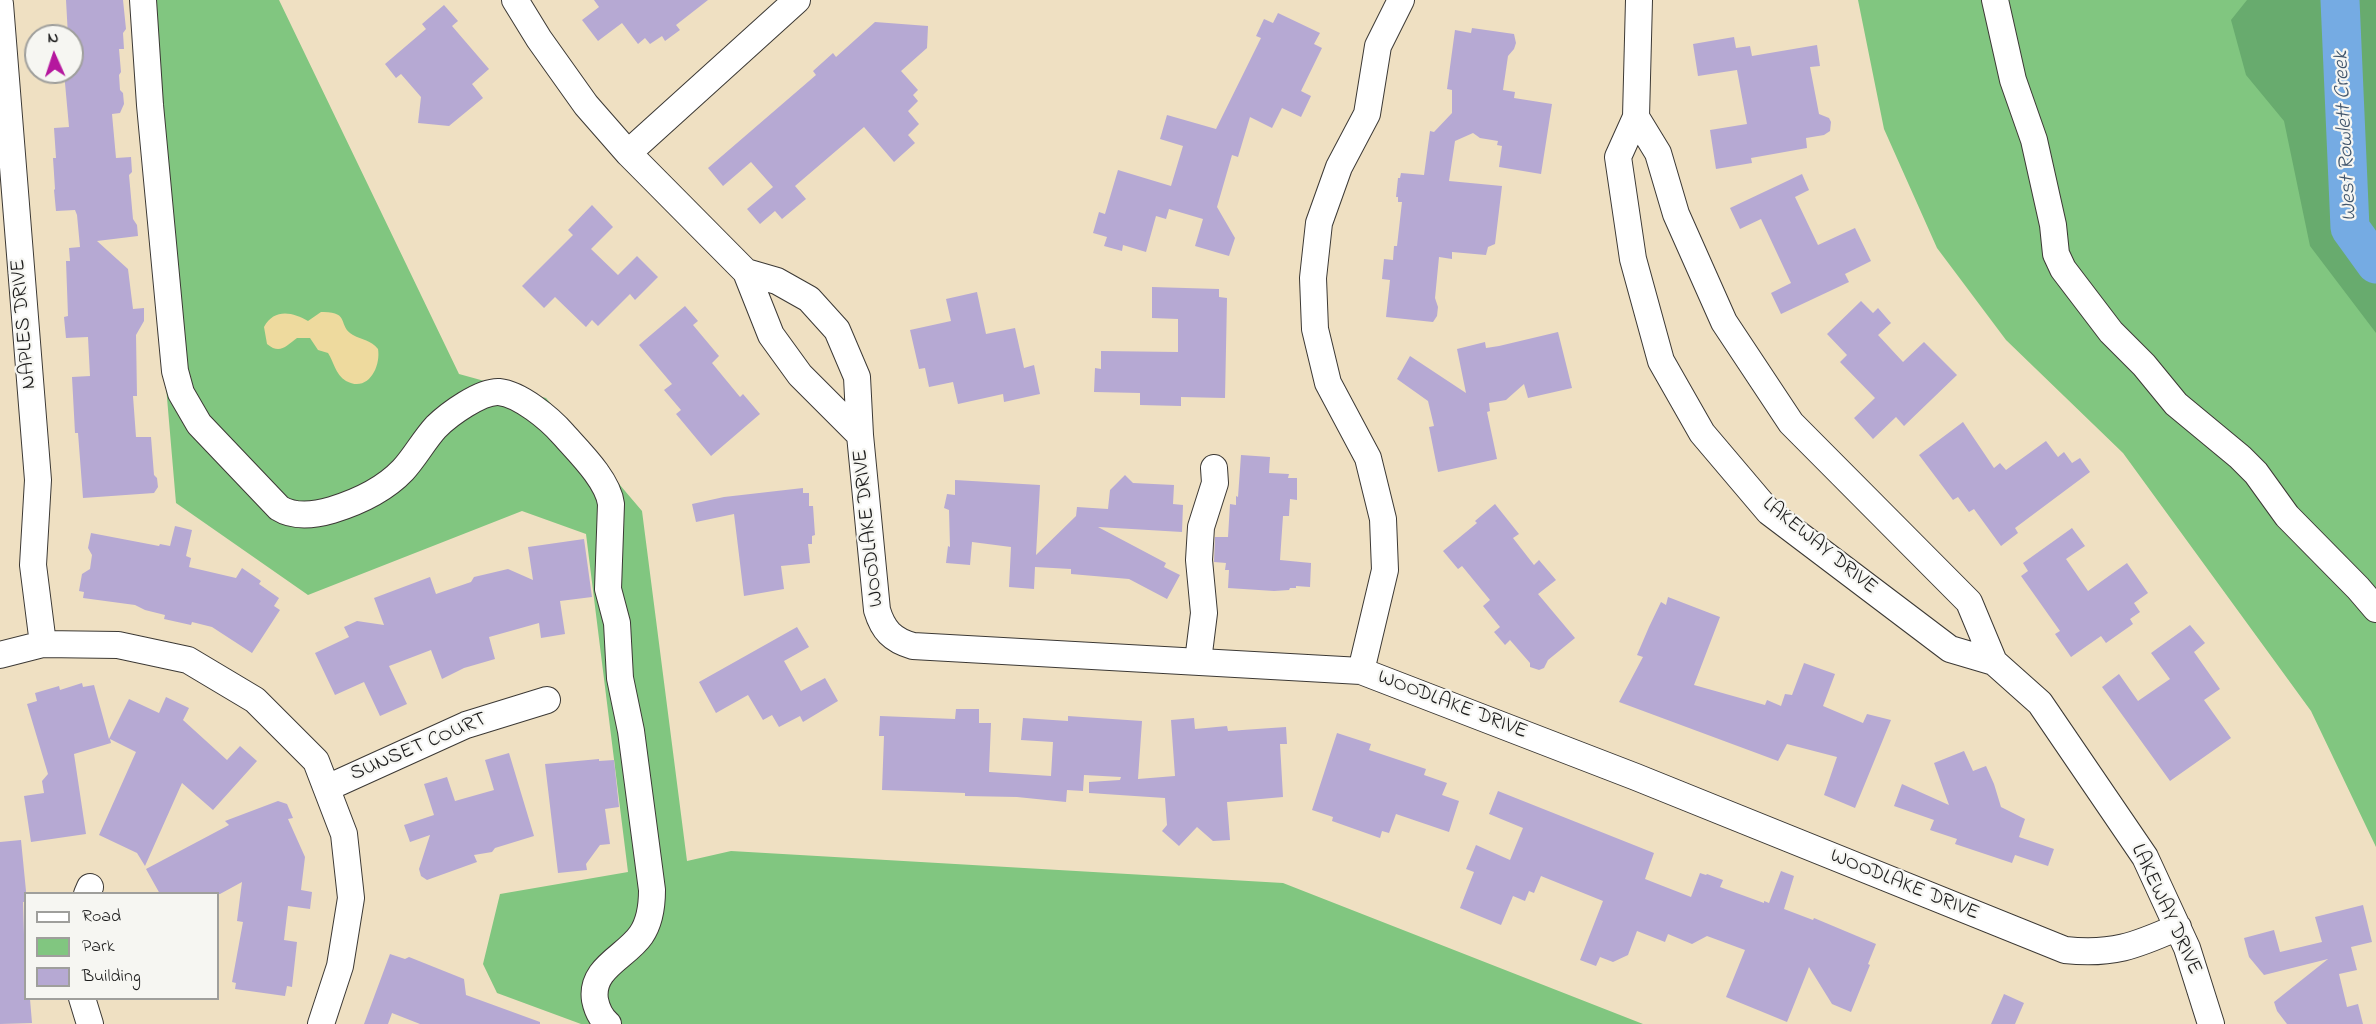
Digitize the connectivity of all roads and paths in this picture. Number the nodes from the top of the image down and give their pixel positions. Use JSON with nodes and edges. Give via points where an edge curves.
{"nodes":[{"id":1,"x":144,"y":0,"type":"edge"},
{"id":2,"x":515,"y":0,"type":"edge"},
{"id":3,"x":797,"y":0,"type":"edge"},
{"id":4,"x":1401,"y":0,"type":"edge"},
{"id":5,"x":1638,"y":0,"type":"edge"},
{"id":6,"x":1995,"y":0,"type":"edge"},
{"id":7,"x":0,"y":4,"type":"edge"},
{"id":8,"x":1636,"y":117,"type":"junction"},
{"id":9,"x":628,"y":153,"type":"junction"},
{"id":10,"x":746,"y":272,"type":"junction"},
{"id":11,"x":860,"y":435,"type":"junction"},
{"id":12,"x":1214,"y":468,"type":"dead end"},
{"id":13,"x":2376,"y":609,"type":"edge"},
{"id":14,"x":43,"y":644,"type":"junction"},
{"id":15,"x":0,"y":655,"type":"edge"},
{"id":16,"x":1198,"y":661,"type":"junction"},
{"id":17,"x":1994,"y":662,"type":"junction"},
{"id":18,"x":1361,"y":671,"type":"junction"},
{"id":19,"x":547,"y":700,"type":"dead end"},
{"id":20,"x":327,"y":788,"type":"junction"},
{"id":21,"x":2178,"y":927,"type":"junction"},
{"id":22,"x":82,"y":1000,"type":"edge"},
{"id":23,"x":90,"y":1024,"type":"edge"},
{"id":24,"x":321,"y":1024,"type":"edge"},
{"id":25,"x":608,"y":1024,"type":"edge"},
{"id":26,"x":2211,"y":1024,"type":"edge"}],
"edges":[{"from":1,"to":25,"type":"street","via":[[175,370],[187,405],[210,436],[279,508],[316,514],[344,506],[386,485],[437,426],[480,396],[498,392],[515,398],[552,422],[609,492],[608,589],[617,623],[621,689],[631,730],[652,890],[645,930],[596,981],[597,1009]]},
{"from":2,"to":9,"type":"street","name":"WOODLAKE DRIVE","via":[[586,105]]},
{"from":3,"to":9,"type":"street"},
{"from":4,"to":18,"type":"street","via":[[1378,46],[1367,114],[1339,167],[1319,223],[1313,278],[1315,329],[1328,383],[1368,458],[1383,519],[1384,570]]},
{"from":5,"to":8,"type":"street","name":"LAKEWAY DRIVE"},
{"from":6,"to":13,"type":"street","via":[[2013,80],[2034,140],[2062,269],[2111,332],[2176,404],[2256,473],[2287,516]]},
{"from":7,"to":14,"type":"street","name":"NAPLES DRIVE","via":[[38,480],[33,565]]},
{"from":8,"to":17,"type":"street","name":"LAKEWAY DRIVE","via":[[1658,153],[1676,214],[1730,332],[1791,423],[1969,602]]},
{"from":8,"to":17,"type":"street","name":"LAKEWAY DRIVE","via":[[1618,157],[1634,259],[1661,361],[1702,433],[1769,512],[1950,649]]},
{"from":9,"to":10,"type":"street","name":"WOODLAKE DRIVE"},
{"from":10,"to":11,"type":"street","name":"WOODLAKE DRIVE","via":[[771,335],[800,375]]},
{"from":10,"to":11,"type":"street","name":"WOODLAKE DRIVE","via":[[777,281],[810,299],[837,330],[857,377]]},
{"from":11,"to":16,"type":"street","name":"WOODLAKE DRIVE","via":[[877,610],[888,634],[913,646]]},
{"from":12,"to":16,"type":"street","via":[[1215,483],[1201,527],[1199,560],[1204,613]]},
{"from":14,"to":15,"type":"street"},
{"from":14,"to":20,"type":"street","via":[[118,645],[188,660],[255,700],[316,761]]},
{"from":16,"to":18,"type":"street","name":"WOODLAKE DRIVE"},
{"from":17,"to":21,"type":"street","name":"LAKEWAY DRIVE","via":[[2040,703],[2145,857]]},
{"from":18,"to":21,"type":"street","name":"WOODLAKE DRIVE","via":[[1636,777],[2065,951],[2119,950]]},
{"from":19,"to":20,"type":"street","name":"SUNSET COURT","via":[[466,724]]},
{"from":20,"to":24,"type":"street","via":[[344,834],[351,898],[340,966]]},
{"from":21,"to":26,"type":"street","name":"LAKEWAY DRIVE"},
{"from":22,"to":23,"type":"street"}]}
